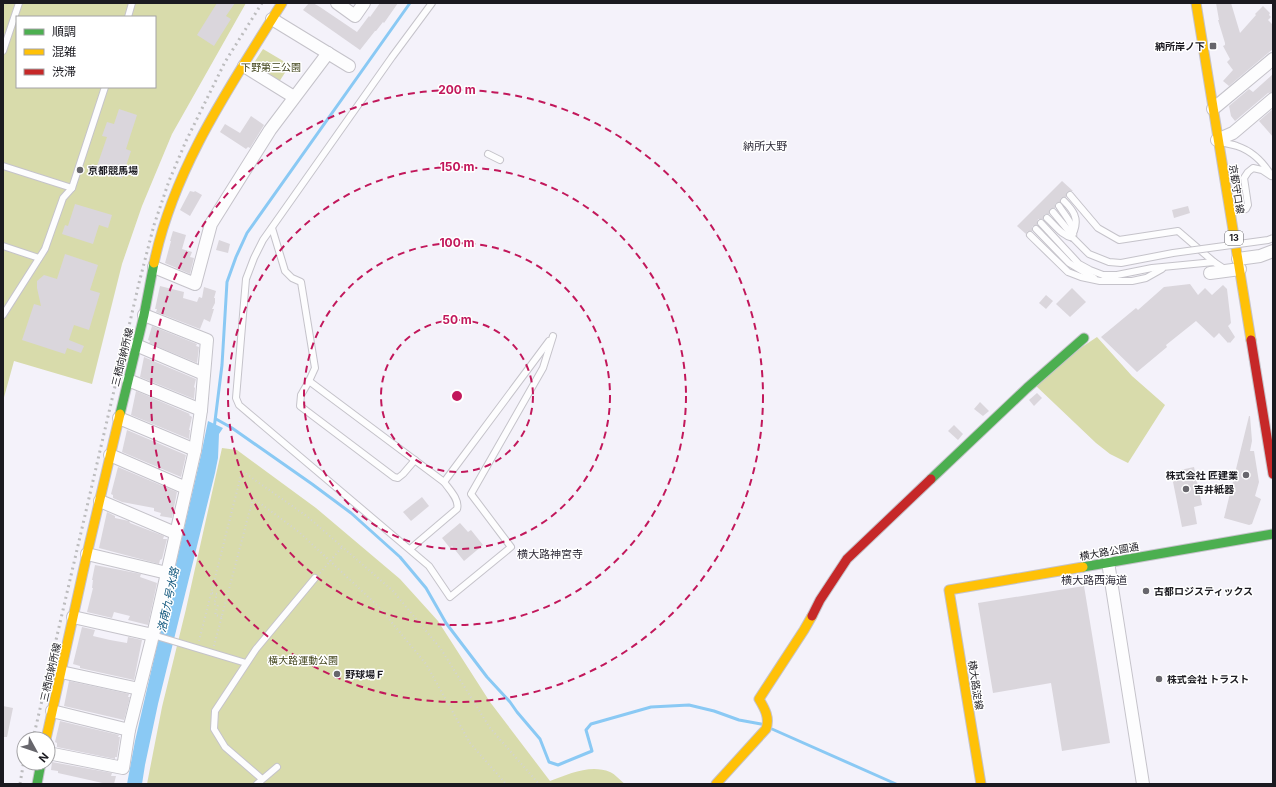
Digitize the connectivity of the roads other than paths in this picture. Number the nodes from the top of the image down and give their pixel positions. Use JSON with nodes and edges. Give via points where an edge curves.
{"nodes":[{"id":1,"x":19,"y":3,"type":"edge"},
{"id":2,"x":132,"y":3,"type":"edge"},
{"id":3,"x":282,"y":3,"type":"edge"},
{"id":4,"x":337,"y":3,"type":"edge"},
{"id":5,"x":364,"y":3,"type":"edge"},
{"id":6,"x":432,"y":3,"type":"edge"},
{"id":7,"x":1196,"y":3,"type":"edge"},
{"id":8,"x":128,"y":16,"type":"edge"},
{"id":9,"x":272,"y":19,"type":"junction"},
{"id":10,"x":3,"y":51,"type":"edge"},
{"id":11,"x":328,"y":53,"type":"junction"},
{"id":12,"x":1273,"y":58,"type":"edge"},
{"id":13,"x":244,"y":66,"type":"junction"},
{"id":14,"x":349,"y":66,"type":"dead end"},
{"id":15,"x":105,"y":88,"type":"edge"},
{"id":16,"x":294,"y":97,"type":"junction"},
{"id":17,"x":1273,"y":99,"type":"edge"},
{"id":18,"x":1213,"y":109,"type":"junction"},
{"id":19,"x":1217,"y":140,"type":"junction"},
{"id":20,"x":488,"y":154,"type":"dead end"},
{"id":21,"x":500,"y":160,"type":"dead end"},
{"id":22,"x":3,"y":166,"type":"edge"},
{"id":23,"x":1272,"y":177,"type":"edge"},
{"id":24,"x":72,"y":188,"type":"junction"},
{"id":25,"x":1070,"y":195,"type":"dead end"},
{"id":26,"x":1064,"y":201,"type":"dead end"},
{"id":27,"x":1059,"y":206,"type":"dead end"},
{"id":28,"x":1053,"y":212,"type":"dead end"},
{"id":29,"x":1229,"y":213,"type":"junction"},
{"id":30,"x":1047,"y":218,"type":"dead end"},
{"id":31,"x":1042,"y":224,"type":"dead end"},
{"id":32,"x":272,"y":228,"type":"junction"},
{"id":33,"x":1036,"y":229,"type":"dead end"},
{"id":34,"x":1074,"y":231,"type":"junction"},
{"id":35,"x":1030,"y":235,"type":"dead end"},
{"id":36,"x":1073,"y":238,"type":"junction"},
{"id":37,"x":1273,"y":238,"type":"edge"},
{"id":38,"x":3,"y":246,"type":"edge"},
{"id":39,"x":1273,"y":251,"type":"edge"},
{"id":40,"x":39,"y":258,"type":"junction"},
{"id":41,"x":1239,"y":264,"type":"junction"},
{"id":42,"x":154,"y":267,"type":"junction"},
{"id":43,"x":1163,"y":268,"type":"junction"},
{"id":44,"x":1212,"y":268,"type":"junction"},
{"id":45,"x":1100,"y":280,"type":"junction"},
{"id":46,"x":3,"y":315,"type":"edge"},
{"id":47,"x":144,"y":315,"type":"junction"},
{"id":48,"x":1084,"y":338,"type":"dead end"},
{"id":49,"x":136,"y":346,"type":"junction"},
{"id":50,"x":204,"y":374,"type":"junction"},
{"id":51,"x":128,"y":380,"type":"junction"},
{"id":52,"x":309,"y":381,"type":"junction"},
{"id":53,"x":201,"y":410,"type":"junction"},
{"id":54,"x":119,"y":418,"type":"junction"},
{"id":55,"x":195,"y":450,"type":"junction"},
{"id":56,"x":110,"y":455,"type":"junction"},
{"id":57,"x":415,"y":460,"type":"junction"},
{"id":58,"x":1273,"y":474,"type":"edge"},
{"id":59,"x":444,"y":482,"type":"junction"},
{"id":60,"x":186,"y":488,"type":"junction"},
{"id":61,"x":100,"y":501,"type":"junction"},
{"id":62,"x":176,"y":533,"type":"junction"},
{"id":63,"x":1273,"y":534,"type":"edge"},
{"id":64,"x":410,"y":549,"type":"junction"},
{"id":65,"x":87,"y":554,"type":"junction"},
{"id":66,"x":1108,"y":562,"type":"junction"},
{"id":67,"x":167,"y":573,"type":"junction"},
{"id":68,"x":316,"y":578,"type":"road end"},
{"id":69,"x":949,"y":590,"type":"joint"},
{"id":70,"x":73,"y":618,"type":"junction"},
{"id":71,"x":156,"y":636,"type":"junction"},
{"id":72,"x":246,"y":663,"type":"junction"},
{"id":73,"x":61,"y":672,"type":"junction"},
{"id":74,"x":139,"y":689,"type":"junction"},
{"id":75,"x":52,"y":711,"type":"junction"},
{"id":76,"x":129,"y":730,"type":"junction"},
{"id":77,"x":48,"y":731,"type":"edge"},
{"id":78,"x":56,"y":755,"type":"edge"},
{"id":79,"x":277,"y":767,"type":"dead end"},
{"id":80,"x":39,"y":771,"type":"edge"},
{"id":81,"x":262,"y":779,"type":"junction"},
{"id":82,"x":37,"y":784,"type":"edge"},
{"id":83,"x":257,"y":784,"type":"edge"},
{"id":84,"x":716,"y":784,"type":"edge"},
{"id":85,"x":980,"y":784,"type":"edge"},
{"id":86,"x":1143,"y":784,"type":"edge"}],
"edges":[{"from":1,"to":10,"type":"lane"},
{"from":2,"to":8,"type":"lane"},
{"from":3,"to":9,"type":"main road","name":"三栖向納所線"},
{"from":4,"to":5,"type":"street","via":[[355,16]]},
{"from":6,"to":32,"type":"lane"},
{"from":7,"to":18,"type":"main road","name":"京都守口線","number":"13"},
{"from":9,"to":11,"type":"street"},
{"from":9,"to":13,"type":"main road","name":"三栖向納所線"},
{"from":11,"to":14,"type":"street"},
{"from":11,"to":16,"type":"street"},
{"from":12,"to":18,"type":"street"},
{"from":13,"to":16,"type":"street"},
{"from":13,"to":42,"type":"main road","name":"三栖向納所線","via":[[210,120],[176,190],[159,240]]},
{"from":15,"to":24,"type":"lane"},
{"from":16,"to":42,"type":"street","via":[[270,130],[211,224],[195,284]]},
{"from":17,"to":19,"type":"street","via":[[1233,133]]},
{"from":18,"to":19,"type":"main road","name":"京都守口線","number":"13"},
{"from":19,"to":23,"type":"lane","via":[[1253,154],[1264,163]]},
{"from":19,"to":29,"type":"main road","name":"京都守口線","number":"13"},
{"from":20,"to":21,"type":"lane"},
{"from":22,"to":24,"type":"lane"},
{"from":23,"to":29,"type":"lane","via":[[1254,168],[1248,172],[1244,178],[1248,204],[1246,209]]},
{"from":24,"to":40,"type":"lane","via":[[63,198],[45,249]]},
{"from":25,"to":44,"type":"lane","via":[[1098,228],[1119,240],[1178,231]]},
{"from":26,"to":34,"type":"lane","via":[[1072,209],[1075,217],[1077,224]]},
{"from":27,"to":34,"type":"lane"},
{"from":28,"to":36,"type":"lane"},
{"from":29,"to":41,"type":"main road","name":"京都守口線","number":"13"},
{"from":30,"to":36,"type":"lane","via":[[1063,234]]},
{"from":31,"to":43,"type":"lane","via":[[1079,264],[1090,270],[1104,275],[1117,275]]},
{"from":32,"to":52,"type":"lane","via":[[285,271],[301,282],[315,368]]},
{"from":32,"to":64,"type":"lane","via":[[263,240],[246,279],[236,398],[239,405]]},
{"from":33,"to":45,"type":"lane","via":[[1069,263]]},
{"from":34,"to":36,"type":"lane"},
{"from":35,"to":45,"type":"lane","via":[[1068,272]]},
{"from":36,"to":37,"type":"lane","bridge":true,"via":[[1089,254],[1109,262],[1120,263]]},
{"from":38,"to":40,"type":"lane"},
{"from":39,"to":41,"type":"street"},
{"from":40,"to":46,"type":"lane"},
{"from":41,"to":44,"type":"street","via":[[1227,271]]},
{"from":41,"to":58,"type":"main road","name":"京都守口線","number":"13"},
{"from":42,"to":47,"type":"main road","name":"三栖向納所線"},
{"from":43,"to":44,"type":"lane"},
{"from":43,"to":45,"type":"lane","via":[[1139,280]]},
{"from":47,"to":49,"type":"main road","name":"三栖向納所線"},
{"from":47,"to":50,"type":"street","via":[[207,340]]},
{"from":48,"to":84,"type":"main road","via":[[1026,388],[847,559],[759,699],[768,716],[767,726]]},
{"from":49,"to":50,"type":"street"},
{"from":49,"to":51,"type":"main road","name":"三栖向納所線"},
{"from":50,"to":53,"type":"street"},
{"from":51,"to":53,"type":"street"},
{"from":51,"to":54,"type":"main road","name":"三栖向納所線"},
{"from":52,"to":57,"type":"lane"},
{"from":52,"to":57,"type":"lane","via":[[301,395],[300,406],[394,477],[398,478],[403,474]]},
{"from":53,"to":55,"type":"street"},
{"from":54,"to":55,"type":"street"},
{"from":54,"to":56,"type":"main road","name":"三栖向納所線"},
{"from":55,"to":60,"type":"street"},
{"from":56,"to":60,"type":"street"},
{"from":56,"to":61,"type":"main road","name":"三栖向納所線"},
{"from":57,"to":59,"type":"lane"},
{"from":59,"to":64,"type":"lane","via":[[457,502],[456,510]]},
{"from":59,"to":64,"type":"lane","via":[[552,336],[543,368],[471,494],[510,547],[450,597],[429,566]]},
{"from":60,"to":62,"type":"street"},
{"from":61,"to":62,"type":"street"},
{"from":61,"to":65,"type":"main road","name":"三栖向納所線"},
{"from":62,"to":67,"type":"street"},
{"from":63,"to":66,"type":"main road","name":"横大路公園通"},
{"from":65,"to":67,"type":"street"},
{"from":65,"to":70,"type":"main road","name":"三栖向納所線"},
{"from":66,"to":69,"type":"main road","name":"横大路公園通"},
{"from":66,"to":86,"type":"street"},
{"from":67,"to":71,"type":"street"},
{"from":68,"to":72,"type":"lane"},
{"from":69,"to":85,"type":"main road","name":"横大路淀線"},
{"from":70,"to":71,"type":"street"},
{"from":70,"to":73,"type":"main road","name":"三栖向納所線"},
{"from":71,"to":72,"type":"lane"},
{"from":71,"to":74,"type":"street"},
{"from":72,"to":81,"type":"lane","via":[[216,711],[214,729],[224,747]]},
{"from":73,"to":74,"type":"street"},
{"from":73,"to":75,"type":"main road","name":"三栖向納所線"},
{"from":74,"to":76,"type":"street"},
{"from":75,"to":76,"type":"street"},
{"from":75,"to":77,"type":"main road","name":"三栖向納所線"},
{"from":76,"to":78,"type":"street","via":[[123,768]]},
{"from":79,"to":81,"type":"lane"},
{"from":80,"to":82,"type":"main road"},
{"from":81,"to":83,"type":"lane"}]}
